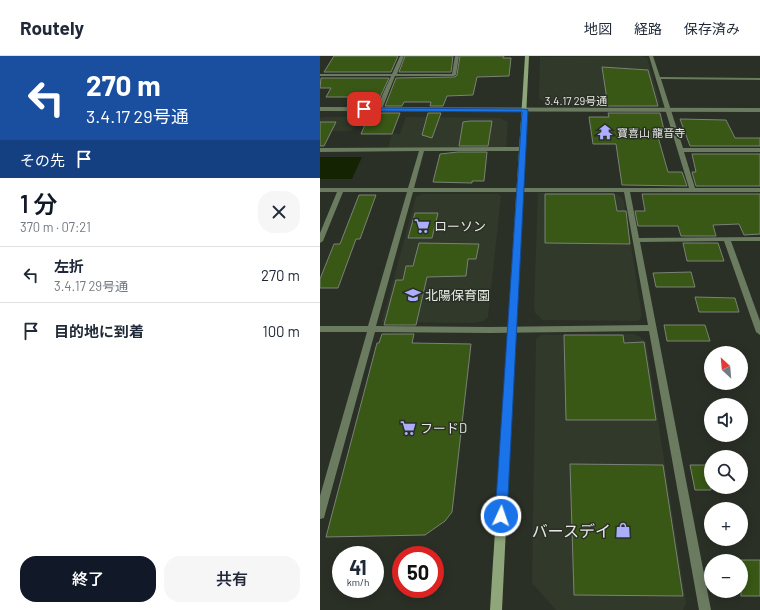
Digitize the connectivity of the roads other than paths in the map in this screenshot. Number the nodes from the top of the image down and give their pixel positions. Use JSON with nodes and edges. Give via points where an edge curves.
{"nodes":[{"id":1,"x":402,"y":56,"type":"edge"},
{"id":2,"x":458,"y":56,"type":"edge"},
{"id":3,"x":527,"y":56,"type":"edge"},
{"id":4,"x":651,"y":56,"type":"edge"},
{"id":5,"x":320,"y":75,"type":"edge"},
{"id":6,"x":394,"y":75,"type":"junction"},
{"id":7,"x":657,"y":78,"type":"junction"},
{"id":8,"x":760,"y":79,"type":"edge"},
{"id":9,"x":320,"y":109,"type":"edge"},
{"id":10,"x":379,"y":109,"type":"junction"},
{"id":11,"x":525,"y":110,"type":"junction"},
{"id":12,"x":667,"y":110,"type":"junction"},
{"id":13,"x":760,"y":110,"type":"edge"},
{"id":14,"x":422,"y":149,"type":"junction"},
{"id":15,"x":320,"y":150,"type":"edge"},
{"id":16,"x":523,"y":150,"type":"junction"},
{"id":17,"x":681,"y":150,"type":"junction"},
{"id":18,"x":760,"y":150,"type":"edge"},
{"id":19,"x":320,"y":190,"type":"edge"},
{"id":20,"x":341,"y":190,"type":"junction"},
{"id":21,"x":411,"y":190,"type":"junction"},
{"id":22,"x":520,"y":190,"type":"junction"},
{"id":23,"x":627,"y":190,"type":"junction"},
{"id":24,"x":693,"y":190,"type":"junction"},
{"id":25,"x":760,"y":190,"type":"edge"},
{"id":26,"x":728,"y":239,"type":"junction"},
{"id":27,"x":760,"y":239,"type":"edge"},
{"id":28,"x":636,"y":240,"type":"junction"},
{"id":29,"x":320,"y":241,"type":"edge"},
{"id":30,"x":751,"y":305,"type":"junction"},
{"id":31,"x":760,"y":305,"type":"edge"},
{"id":32,"x":652,"y":328,"type":"junction"},
{"id":33,"x":320,"y":329,"type":"edge"},
{"id":34,"x":371,"y":330,"type":"junction"},
{"id":35,"x":510,"y":330,"type":"junction"},
{"id":36,"x":760,"y":332,"type":"edge"},
{"id":37,"x":320,"y":514,"type":"edge"},
{"id":38,"x":496,"y":610,"type":"edge"},
{"id":39,"x":705,"y":610,"type":"edge"}],
"edges":[{"from":1,"to":6,"type":"street"},
{"from":2,"to":6,"type":"street","via":[[454,75]]},
{"from":3,"to":11,"type":"main road"},
{"from":4,"to":7,"type":"street"},
{"from":5,"to":6,"type":"street"},
{"from":6,"to":10,"type":"street"},
{"from":7,"to":8,"type":"street"},
{"from":7,"to":12,"type":"street"},
{"from":9,"to":10,"type":"street","name":"3.4.17 29号通"},
{"from":10,"to":11,"type":"street","name":"3.4.17 29号通"},
{"from":11,"to":12,"type":"street","name":"3.4.17 29号通"},
{"from":11,"to":16,"type":"main road"},
{"from":12,"to":13,"type":"street","name":"3.4.17 29号通"},
{"from":12,"to":17,"type":"street"},
{"from":14,"to":15,"type":"street"},
{"from":14,"to":16,"type":"street"},
{"from":14,"to":21,"type":"street"},
{"from":16,"to":22,"type":"main road"},
{"from":17,"to":18,"type":"street"},
{"from":17,"to":24,"type":"street"},
{"from":19,"to":20,"type":"street"},
{"from":20,"to":21,"type":"street"},
{"from":20,"to":29,"type":"street"},
{"from":21,"to":22,"type":"street"},
{"from":21,"to":34,"type":"street"},
{"from":22,"to":23,"type":"street"},
{"from":22,"to":35,"type":"main road"},
{"from":23,"to":24,"type":"street"},
{"from":23,"to":28,"type":"street"},
{"from":24,"to":25,"type":"street"},
{"from":26,"to":27,"type":"street"},
{"from":26,"to":28,"type":"street"},
{"from":26,"to":30,"type":"street"},
{"from":28,"to":32,"type":"street"},
{"from":30,"to":31,"type":"street"},
{"from":30,"to":36,"type":"street"},
{"from":32,"to":35,"type":"street"},
{"from":32,"to":39,"type":"street"},
{"from":33,"to":34,"type":"street"},
{"from":34,"to":35,"type":"street"},
{"from":34,"to":37,"type":"street"},
{"from":35,"to":38,"type":"main road"}]}
